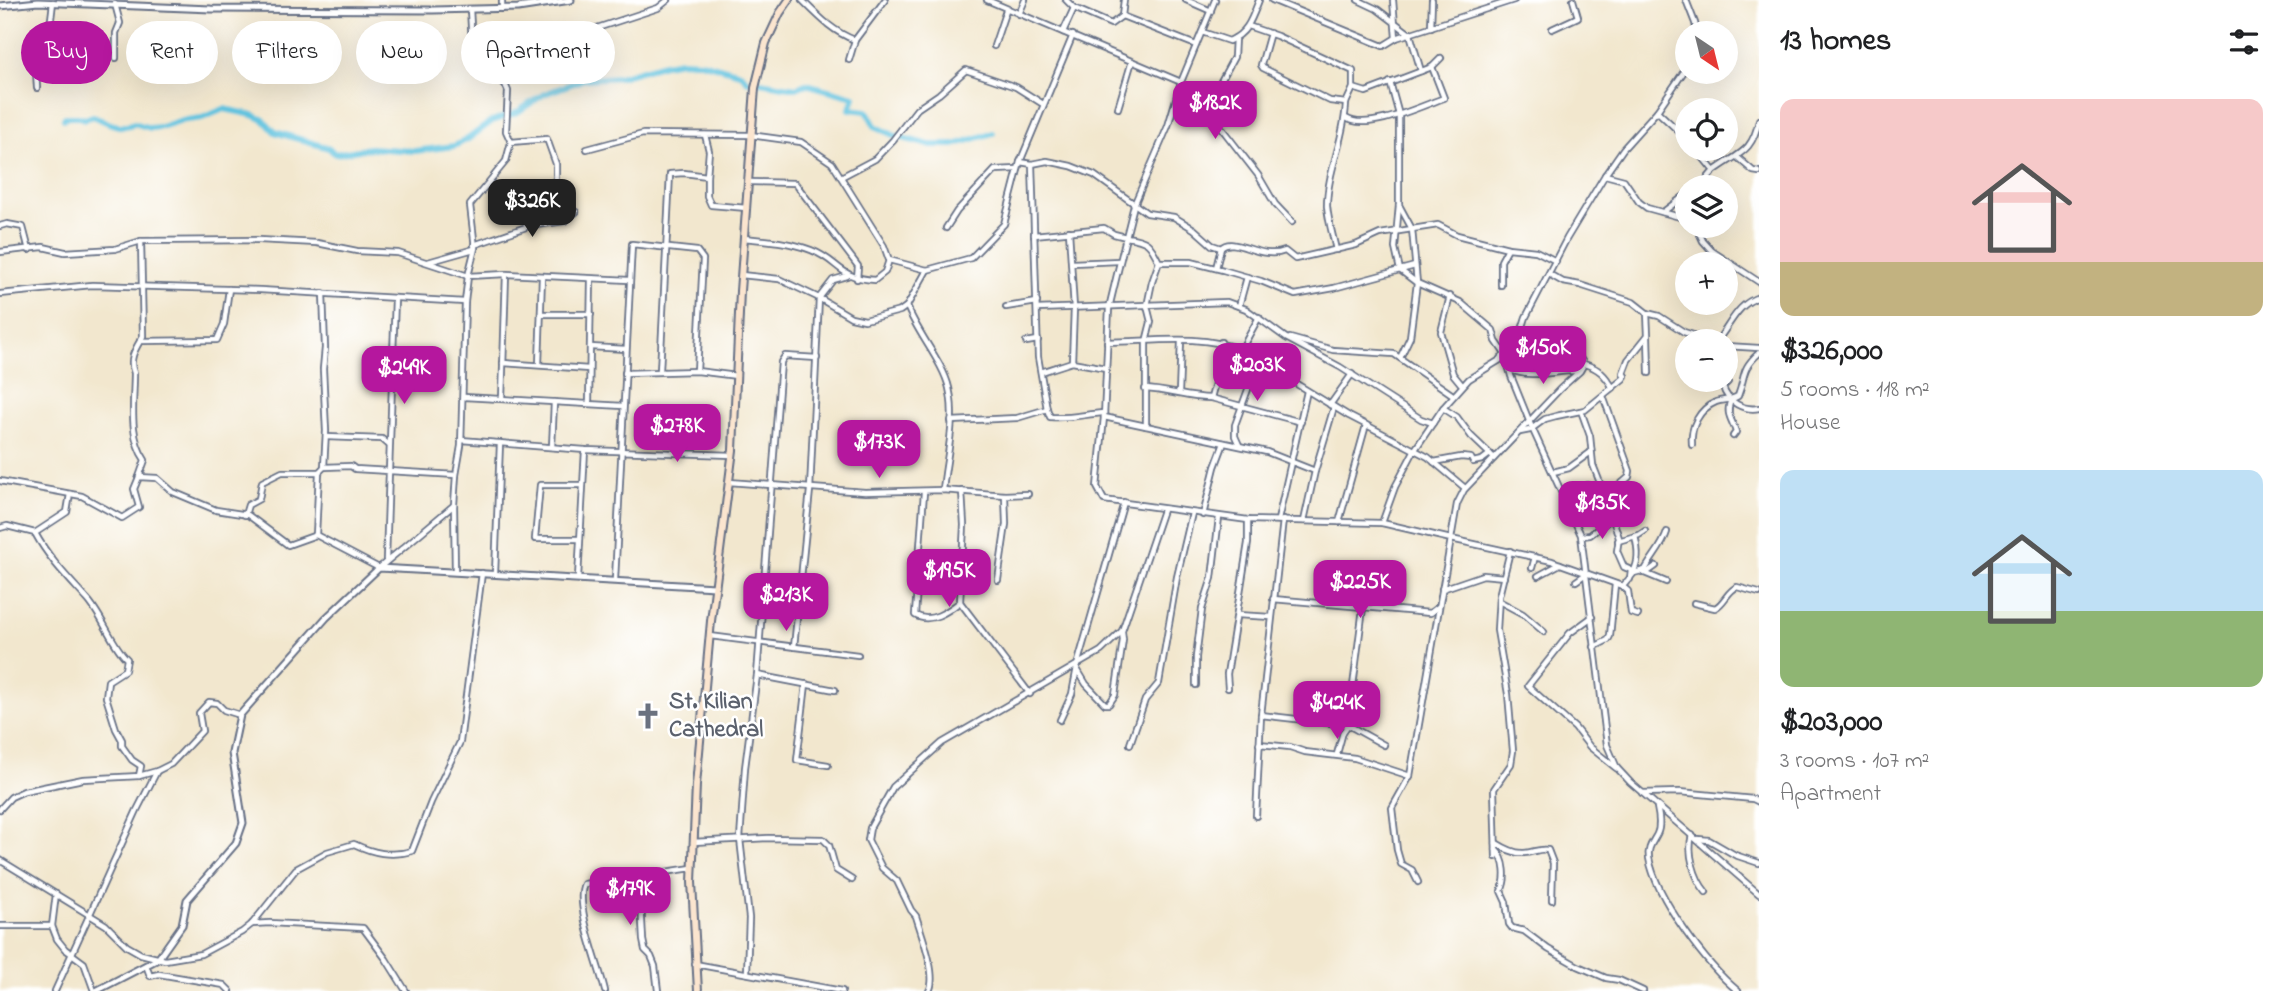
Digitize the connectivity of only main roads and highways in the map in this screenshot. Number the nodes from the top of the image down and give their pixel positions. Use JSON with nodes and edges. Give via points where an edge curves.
{"nodes":[{"id":1,"x":789,"y":0,"type":"edge"},
{"id":2,"x":698,"y":991,"type":"edge"}],
"edges":[{"from":1,"to":2,"type":"main road","via":[[772,29],[758,69],[750,135],[732,455],[710,636],[693,842]]}]}
